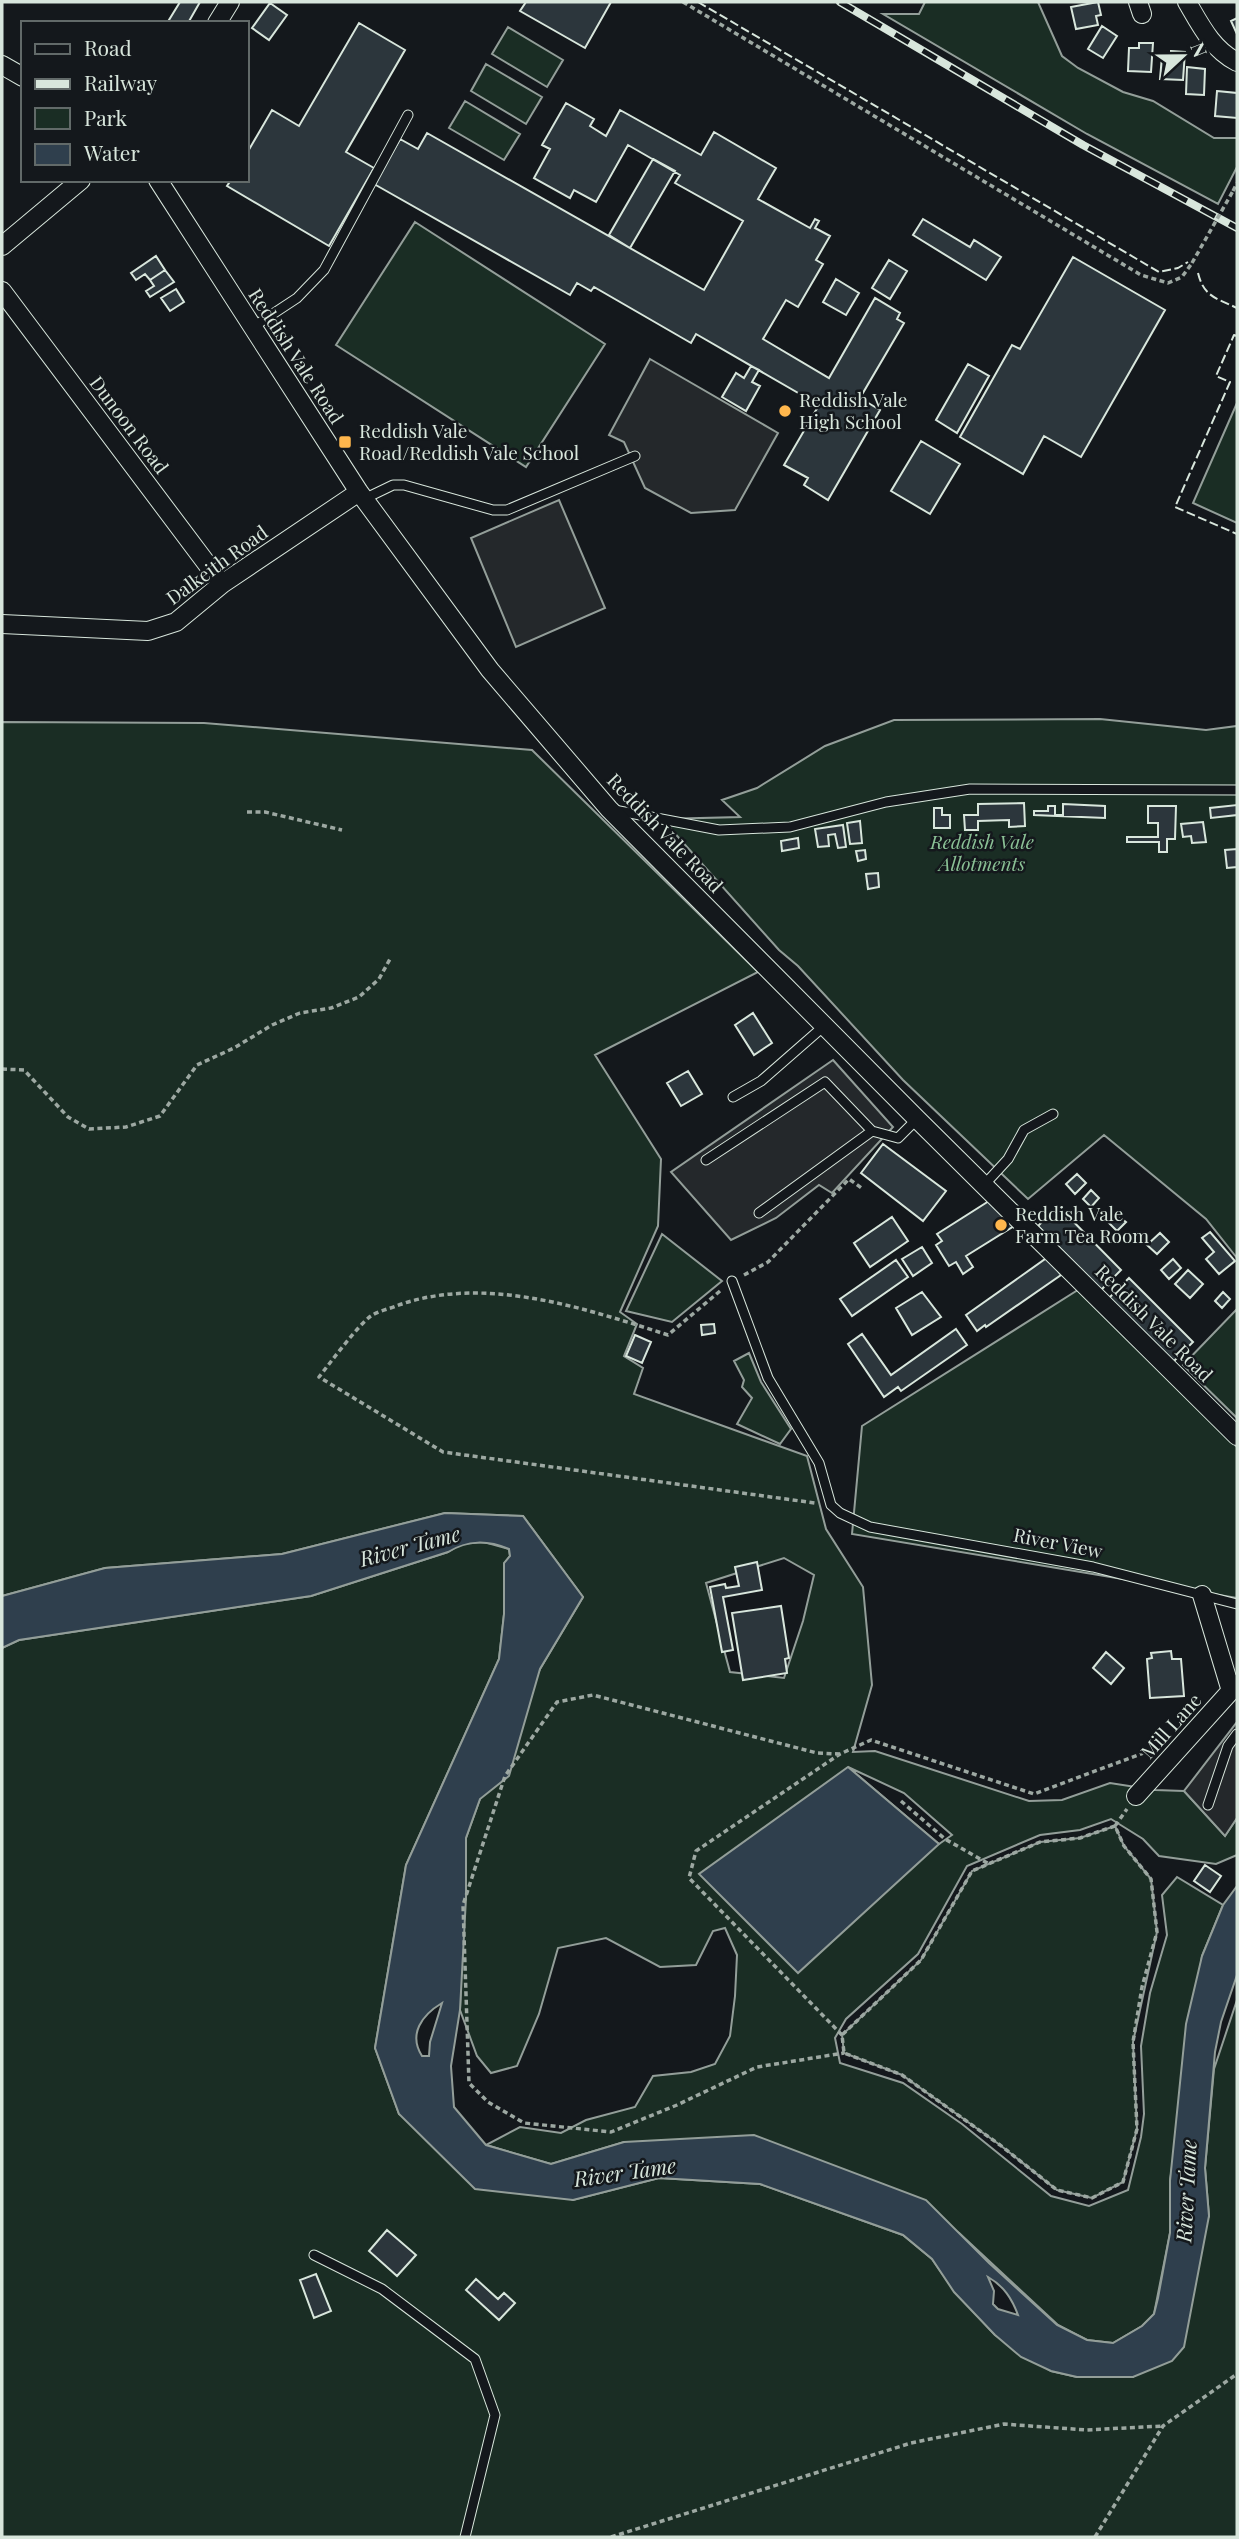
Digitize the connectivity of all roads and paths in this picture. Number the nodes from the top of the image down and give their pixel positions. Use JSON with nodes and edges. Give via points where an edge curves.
{"nodes":[{"id":1,"x":230,"y":2,"type":"edge"},
{"id":2,"x":683,"y":2,"type":"edge"},
{"id":3,"x":1187,"y":2,"type":"edge"},
{"id":4,"x":218,"y":21,"type":"edge"},
{"id":5,"x":1237,"y":62,"type":"edge"},
{"id":6,"x":2,"y":65,"type":"edge"},
{"id":7,"x":21,"y":76,"type":"edge"},
{"id":8,"x":408,"y":115,"type":"dead end"},
{"id":9,"x":79,"y":182,"type":"edge"},
{"id":10,"x":159,"y":182,"type":"edge"},
{"id":11,"x":1237,"y":183,"type":"edge"},
{"id":12,"x":2,"y":246,"type":"edge"},
{"id":13,"x":2,"y":291,"type":"edge"},
{"id":14,"x":253,"y":327,"type":"junction"},
{"id":15,"x":635,"y":456,"type":"dead end"},
{"id":16,"x":361,"y":495,"type":"junction"},
{"id":17,"x":222,"y":584,"type":"junction"},
{"id":18,"x":2,"y":624,"type":"edge"},
{"id":19,"x":1237,"y":790,"type":"edge"},
{"id":20,"x":609,"y":809,"type":"junction"},
{"id":21,"x":247,"y":812,"type":"dead end"},
{"id":22,"x":342,"y":830,"type":"dead end"},
{"id":23,"x":390,"y":959,"type":"dead end"},
{"id":24,"x":824,"y":1026,"type":"junction"},
{"id":25,"x":2,"y":1069,"type":"edge"},
{"id":26,"x":733,"y":1097,"type":"dead end"},
{"id":27,"x":1053,"y":1114,"type":"dead end"},
{"id":28,"x":917,"y":1119,"type":"junction"},
{"id":29,"x":872,"y":1131,"type":"junction"},
{"id":30,"x":706,"y":1160,"type":"dead end"},
{"id":31,"x":985,"y":1184,"type":"junction"},
{"id":32,"x":863,"y":1189,"type":"dead end"},
{"id":33,"x":759,"y":1213,"type":"dead end"},
{"id":34,"x":732,"y":1281,"type":"junction"},
{"id":35,"x":1237,"y":1436,"type":"edge"},
{"id":36,"x":831,"y":1505,"type":"junction"},
{"id":37,"x":1202,"y":1595,"type":"junction"},
{"id":38,"x":1237,"y":1604,"type":"edge"},
{"id":39,"x":1234,"y":1688,"type":"edge"},
{"id":40,"x":1237,"y":1734,"type":"edge"},
{"id":41,"x":1155,"y":1749,"type":"dead end"},
{"id":42,"x":840,"y":1754,"type":"junction"},
{"id":43,"x":1136,"y":1796,"type":"joint"},
{"id":44,"x":901,"y":1801,"type":"dead end"},
{"id":45,"x":1208,"y":1805,"type":"dead end"},
{"id":46,"x":1115,"y":1826,"type":"junction"},
{"id":47,"x":989,"y":1864,"type":"junction"},
{"id":48,"x":842,"y":2035,"type":"junction"},
{"id":49,"x":844,"y":2053,"type":"junction"},
{"id":50,"x":314,"y":2255,"type":"dead end"},
{"id":51,"x":1237,"y":2374,"type":"edge"},
{"id":52,"x":1163,"y":2426,"type":"junction"},
{"id":53,"x":465,"y":2537,"type":"edge"},
{"id":54,"x":611,"y":2537,"type":"edge"},
{"id":55,"x":1095,"y":2537,"type":"edge"}],
"edges":[{"from":1,"to":4,"type":"street"},
{"from":2,"to":11,"type":"path","bridge":true,"via":[[1141,275],[1168,283],[1182,277]]},
{"from":3,"to":5,"type":"street","via":[[1208,39]]},
{"from":6,"to":7,"type":"street"},
{"from":8,"to":14,"type":"lane","via":[[324,270],[297,298]]},
{"from":9,"to":12,"type":"street"},
{"from":10,"to":14,"type":"street","name":"Reddish Vale Road"},
{"from":13,"to":17,"type":"street","name":"Dunoon Road"},
{"from":14,"to":16,"type":"street","name":"Reddish Vale Road"},
{"from":15,"to":16,"type":"lane","via":[[507,510],[404,485]]},
{"from":16,"to":17,"type":"street","name":"Dalkeith Road"},
{"from":16,"to":20,"type":"street","name":"Reddish Vale Road","via":[[490,670]]},
{"from":17,"to":18,"type":"street","name":"Dalkeith Road","via":[[176,622],[148,631]]},
{"from":19,"to":20,"type":"lane","via":[[970,789],[886,802],[790,827],[719,830]]},
{"from":20,"to":24,"type":"street","name":"Reddish Vale Road"},
{"from":21,"to":22,"type":"path"},
{"from":23,"to":25,"type":"path","via":[[379,979],[359,997],[300,1013],[197,1065],[160,1116],[126,1127],[89,1129],[68,1117],[24,1070]]},
{"from":24,"to":26,"type":"lane","via":[[761,1081]]},
{"from":24,"to":28,"type":"street","name":"Reddish Vale Road"},
{"from":27,"to":31,"type":"lane","via":[[1024,1130],[1008,1159]]},
{"from":28,"to":29,"type":"lane","via":[[898,1138]]},
{"from":28,"to":31,"type":"street","name":"Reddish Vale Road"},
{"from":29,"to":30,"type":"lane","via":[[825,1083]]},
{"from":29,"to":33,"type":"lane"},
{"from":31,"to":35,"type":"street","name":"Reddish Vale Road"},
{"from":32,"to":34,"type":"path","via":[[849,1180],[768,1262]]},
{"from":34,"to":36,"type":"lane","via":[[768,1378],[819,1463]]},
{"from":34,"to":36,"type":"path","via":[[668,1335],[571,1305],[496,1294],[443,1294],[414,1300],[371,1316],[319,1377],[443,1452]]},
{"from":36,"to":37,"type":"lane","name":"River View","via":[[870,1527],[1093,1567]]},
{"from":37,"to":38,"type":"lane","name":"River View"},
{"from":37,"to":39,"type":"street"},
{"from":39,"to":43,"type":"street","name":"Mill Lane"},
{"from":40,"to":45,"type":"lane","via":[[1228,1746]]},
{"from":41,"to":42,"type":"path","via":[[1034,1794],[871,1741]]},
{"from":42,"to":48,"type":"path","via":[[696,1851],[690,1878]]},
{"from":42,"to":49,"type":"path","via":[[817,1753],[593,1695],[557,1702],[505,1776],[463,1905],[469,2083],[488,2102],[524,2123],[611,2132],[757,2067]]},
{"from":43,"to":46,"type":"path"},
{"from":44,"to":47,"type":"path","via":[[945,1839]]},
{"from":46,"to":47,"type":"path","via":[[1080,1838],[1040,1842]]},
{"from":46,"to":49,"type":"path","via":[[1124,1846],[1151,1879],[1157,1932],[1133,2042],[1137,2129],[1123,2182],[1092,2198],[1057,2190],[902,2075]]},
{"from":47,"to":48,"type":"path","via":[[972,1871],[921,1959]]},
{"from":48,"to":49,"type":"path"},
{"from":50,"to":53,"type":"lane","via":[[382,2289],[475,2359],[495,2415]]},
{"from":51,"to":52,"type":"path"},
{"from":52,"to":54,"type":"path","via":[[1086,2430],[1004,2424],[911,2443]]},
{"from":52,"to":55,"type":"path"}]}
